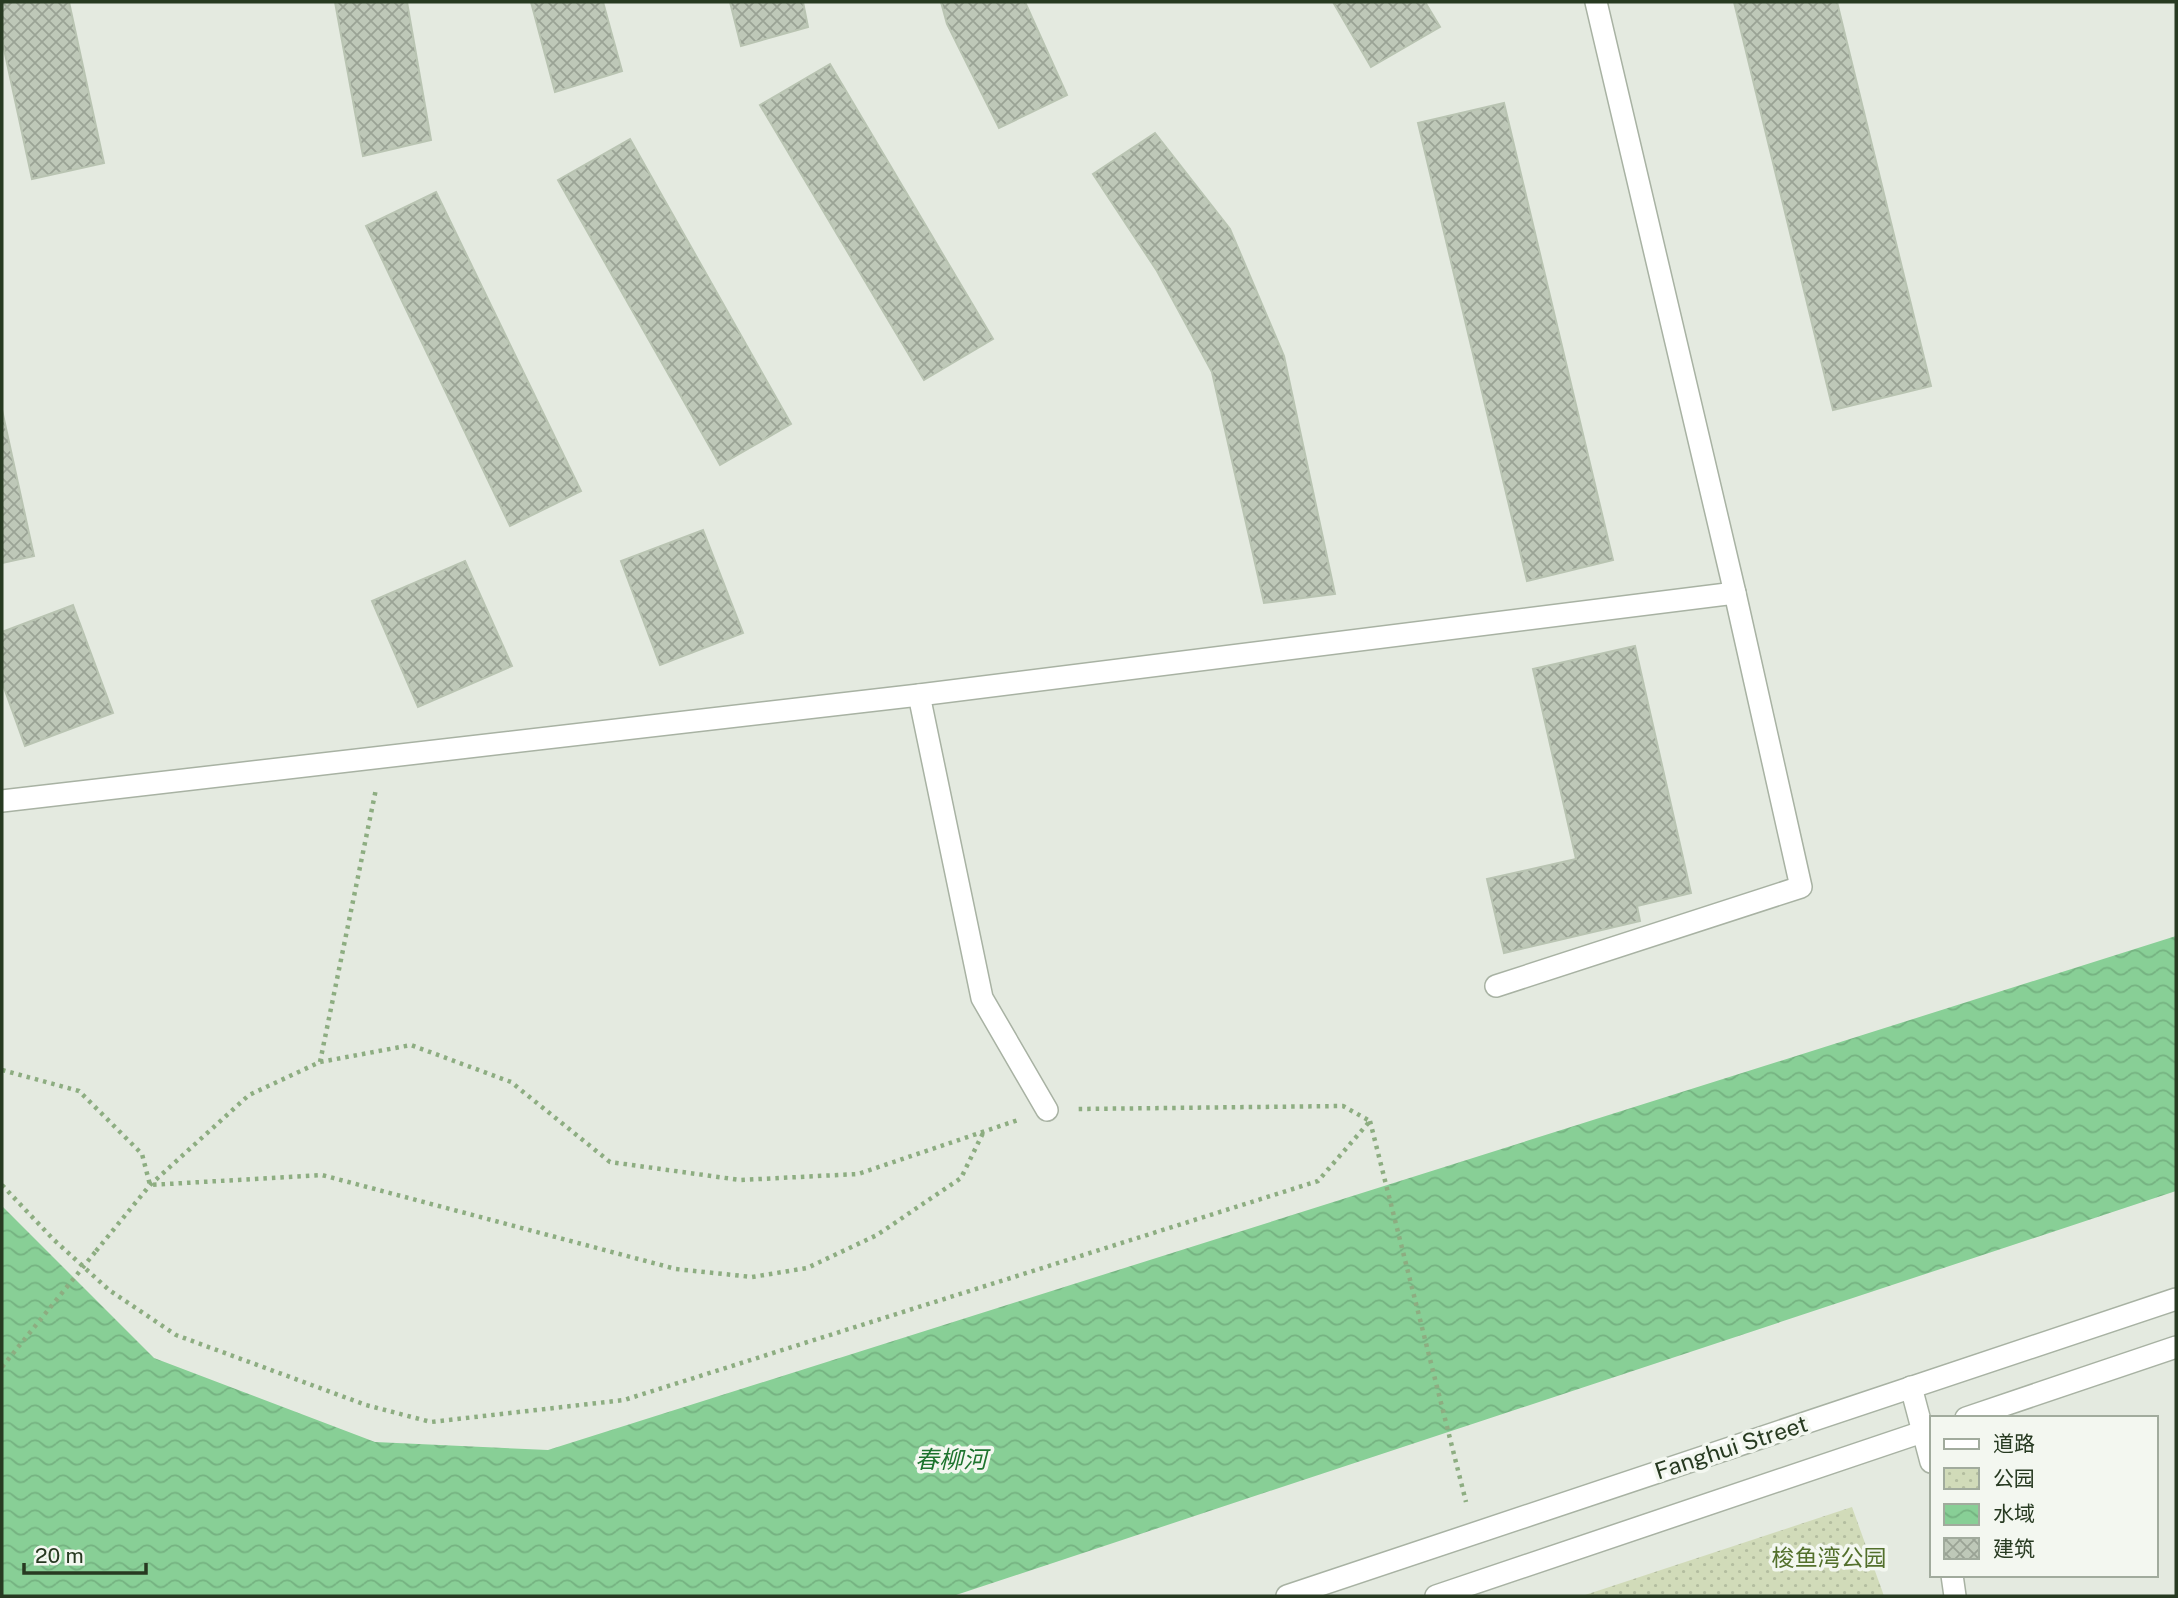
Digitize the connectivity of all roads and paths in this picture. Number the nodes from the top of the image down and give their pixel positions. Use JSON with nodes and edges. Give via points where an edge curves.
{"nodes":[{"id":1,"x":1596,"y":2,"type":"edge"},
{"id":2,"x":1735,"y":593,"type":"junction"},
{"id":3,"x":919,"y":695,"type":"junction"},
{"id":4,"x":383,"y":757,"type":"junction"},
{"id":5,"x":2,"y":801,"type":"edge"},
{"id":6,"x":1496,"y":986,"type":"dead end"},
{"id":7,"x":320,"y":1062,"type":"junction"},
{"id":8,"x":2,"y":1070,"type":"edge"},
{"id":9,"x":1047,"y":1110,"type":"junction"},
{"id":10,"x":1370,"y":1121,"type":"junction"},
{"id":11,"x":984,"y":1131,"type":"junction"},
{"id":12,"x":2,"y":1185,"type":"edge"},
{"id":13,"x":149,"y":1185,"type":"junction"},
{"id":14,"x":2176,"y":1299,"type":"edge"},
{"id":15,"x":2176,"y":1347,"type":"edge"},
{"id":16,"x":2,"y":1367,"type":"edge"},
{"id":17,"x":1911,"y":1387,"type":"junction"},
{"id":18,"x":1972,"y":1416,"type":"edge"},
{"id":19,"x":1927,"y":1431,"type":"edge"},
{"id":20,"x":1930,"y":1454,"type":"edge"},
{"id":21,"x":1462,"y":1483,"type":"dead end"},
{"id":22,"x":1952,"y":1577,"type":"edge"},
{"id":23,"x":1287,"y":1596,"type":"edge"},
{"id":24,"x":1436,"y":1596,"type":"edge"},
{"id":25,"x":1955,"y":1596,"type":"edge"}],
"edges":[{"from":1,"to":2,"type":"street"},
{"from":2,"to":3,"type":"street"},
{"from":2,"to":6,"type":"street","via":[[1801,887]]},
{"from":3,"to":4,"type":"street"},
{"from":3,"to":9,"type":"street","via":[[982,998]]},
{"from":4,"to":5,"type":"street"},
{"from":4,"to":7,"type":"path"},
{"from":7,"to":11,"type":"path","via":[[411,1045],[511,1082],[611,1162],[740,1180],[858,1174]]},
{"from":7,"to":13,"type":"path","via":[[249,1095]]},
{"from":8,"to":13,"type":"path","via":[[79,1091],[142,1154]]},
{"from":9,"to":10,"type":"path","via":[[1343,1106]]},
{"from":9,"to":11,"type":"path"},
{"from":10,"to":12,"type":"path","via":[[1318,1181],[624,1400],[431,1422],[366,1405],[176,1335],[109,1290]]},
{"from":10,"to":21,"type":"path"},
{"from":11,"to":13,"type":"path","via":[[961,1178],[877,1235],[807,1268],[752,1277],[676,1269],[322,1175]]},
{"from":13,"to":16,"type":"path","bridge":true},
{"from":14,"to":17,"type":"street","name":"Fanghui Street"},
{"from":15,"to":18,"type":"street"},
{"from":17,"to":19,"type":"street"},
{"from":17,"to":23,"type":"street","name":"Fanghui Street"},
{"from":19,"to":20,"type":"street"},
{"from":19,"to":24,"type":"street","name":"Fanghui Street"},
{"from":22,"to":25,"type":"street"}]}
